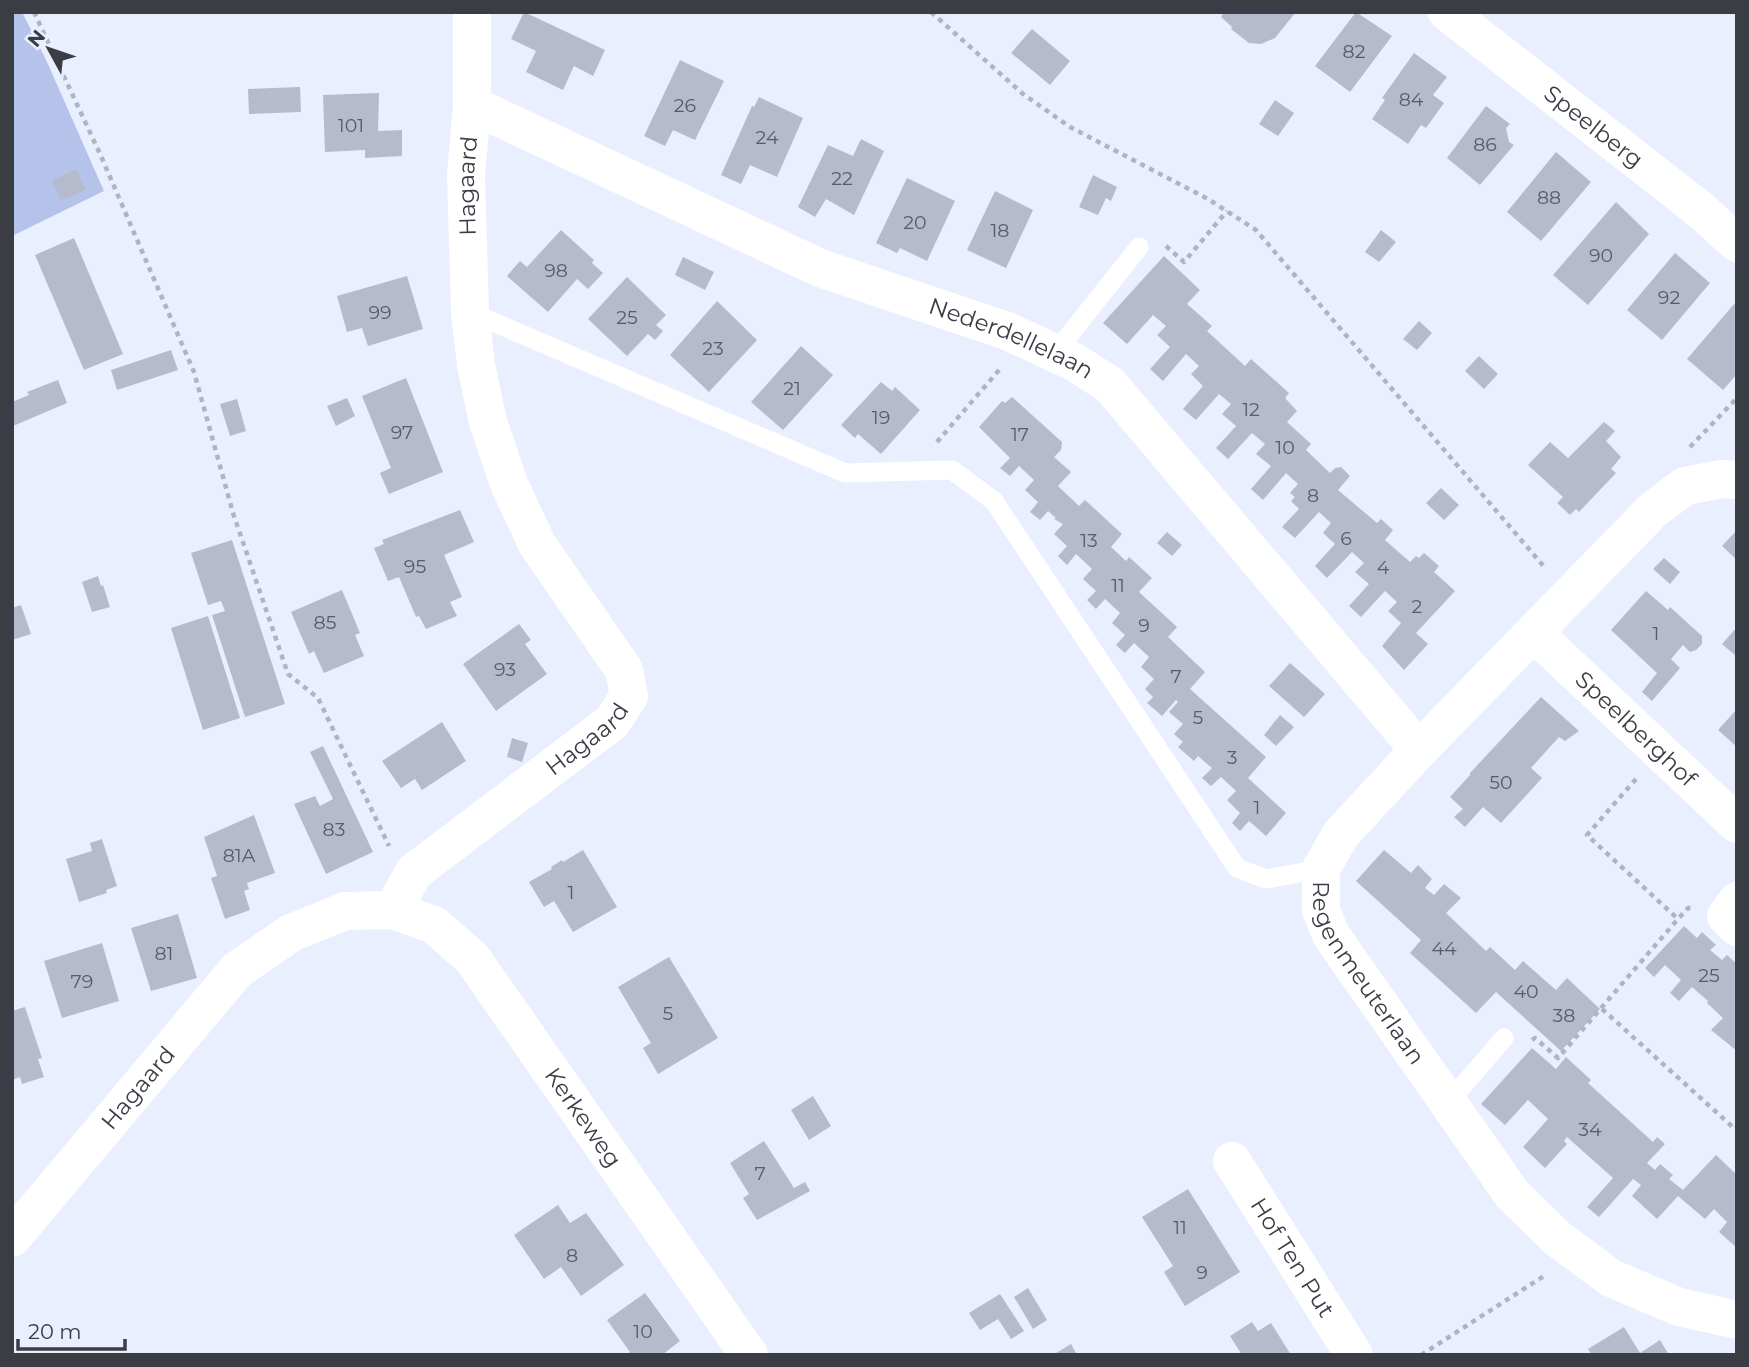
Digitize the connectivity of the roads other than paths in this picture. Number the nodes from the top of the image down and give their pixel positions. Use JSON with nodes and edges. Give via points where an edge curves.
{"nodes":[{"id":1,"x":472,"y":12,"type":"edge"},
{"id":2,"x":1447,"y":12,"type":"edge"},
{"id":3,"x":472,"y":105,"type":"junction"},
{"id":4,"x":1737,"y":243,"type":"edge"},
{"id":5,"x":1139,"y":247,"type":"road end"},
{"id":6,"x":470,"y":312,"type":"junction"},
{"id":7,"x":1040,"y":346,"type":"junction"},
{"id":8,"x":1737,"y":480,"type":"edge"},
{"id":9,"x":1534,"y":633,"type":"junction"},
{"id":10,"x":1419,"y":750,"type":"junction"},
{"id":11,"x":1737,"y":824,"type":"edge"},
{"id":12,"x":1321,"y":869,"type":"junction"},
{"id":13,"x":400,"y":897,"type":"junction"},
{"id":14,"x":1504,"y":1038,"type":"road end"},
{"id":15,"x":1448,"y":1103,"type":"junction"},
{"id":16,"x":1232,"y":1161,"type":"dead end"},
{"id":17,"x":12,"y":1238,"type":"edge"},
{"id":18,"x":1737,"y":1320,"type":"edge"},
{"id":19,"x":749,"y":1355,"type":"edge"},
{"id":20,"x":1354,"y":1355,"type":"edge"}],
"edges":[{"from":1,"to":3,"type":"street","name":"Hagaard"},
{"from":2,"to":4,"type":"street","name":"Speelberg"},
{"from":3,"to":6,"type":"street","name":"Hagaard","via":[[467,175]]},
{"from":3,"to":7,"type":"street","name":"Nederdellelaan","via":[[820,268]]},
{"from":5,"to":7,"type":"lane"},
{"from":6,"to":12,"type":"lane","via":[[845,472],[952,470],[994,501],[1237,868],[1266,879]]},
{"from":6,"to":13,"type":"street","name":"Hagaard","via":[[488,422],[509,484],[537,544],[624,670],[629,696],[612,722],[414,872]]},
{"from":7,"to":10,"type":"street","name":"Nederdellelaan","via":[[1110,385]]},
{"from":8,"to":9,"type":"street","name":"Regenmeuterlaan","via":[[1685,486],[1653,510]]},
{"from":9,"to":10,"type":"street","name":"Regenmeuterlaan"},
{"from":9,"to":11,"type":"street","name":"Speelberghof"},
{"from":10,"to":12,"type":"street","name":"Regenmeuterlaan","via":[[1341,834]]},
{"from":12,"to":15,"type":"street","name":"Regenmeuterlaan","via":[[1321,910],[1331,935]]},
{"from":13,"to":17,"type":"street","name":"Hagaard","via":[[345,911],[291,933],[237,971]]},
{"from":13,"to":19,"type":"street","name":"Kerkeweg","via":[[472,958]]},
{"from":14,"to":15,"type":"lane"},
{"from":15,"to":18,"type":"street","name":"Regenmeuterlaan","via":[[1512,1194],[1557,1238],[1611,1278],[1679,1307]]},
{"from":16,"to":20,"type":"street","name":"Hof Ten Put"}]}
